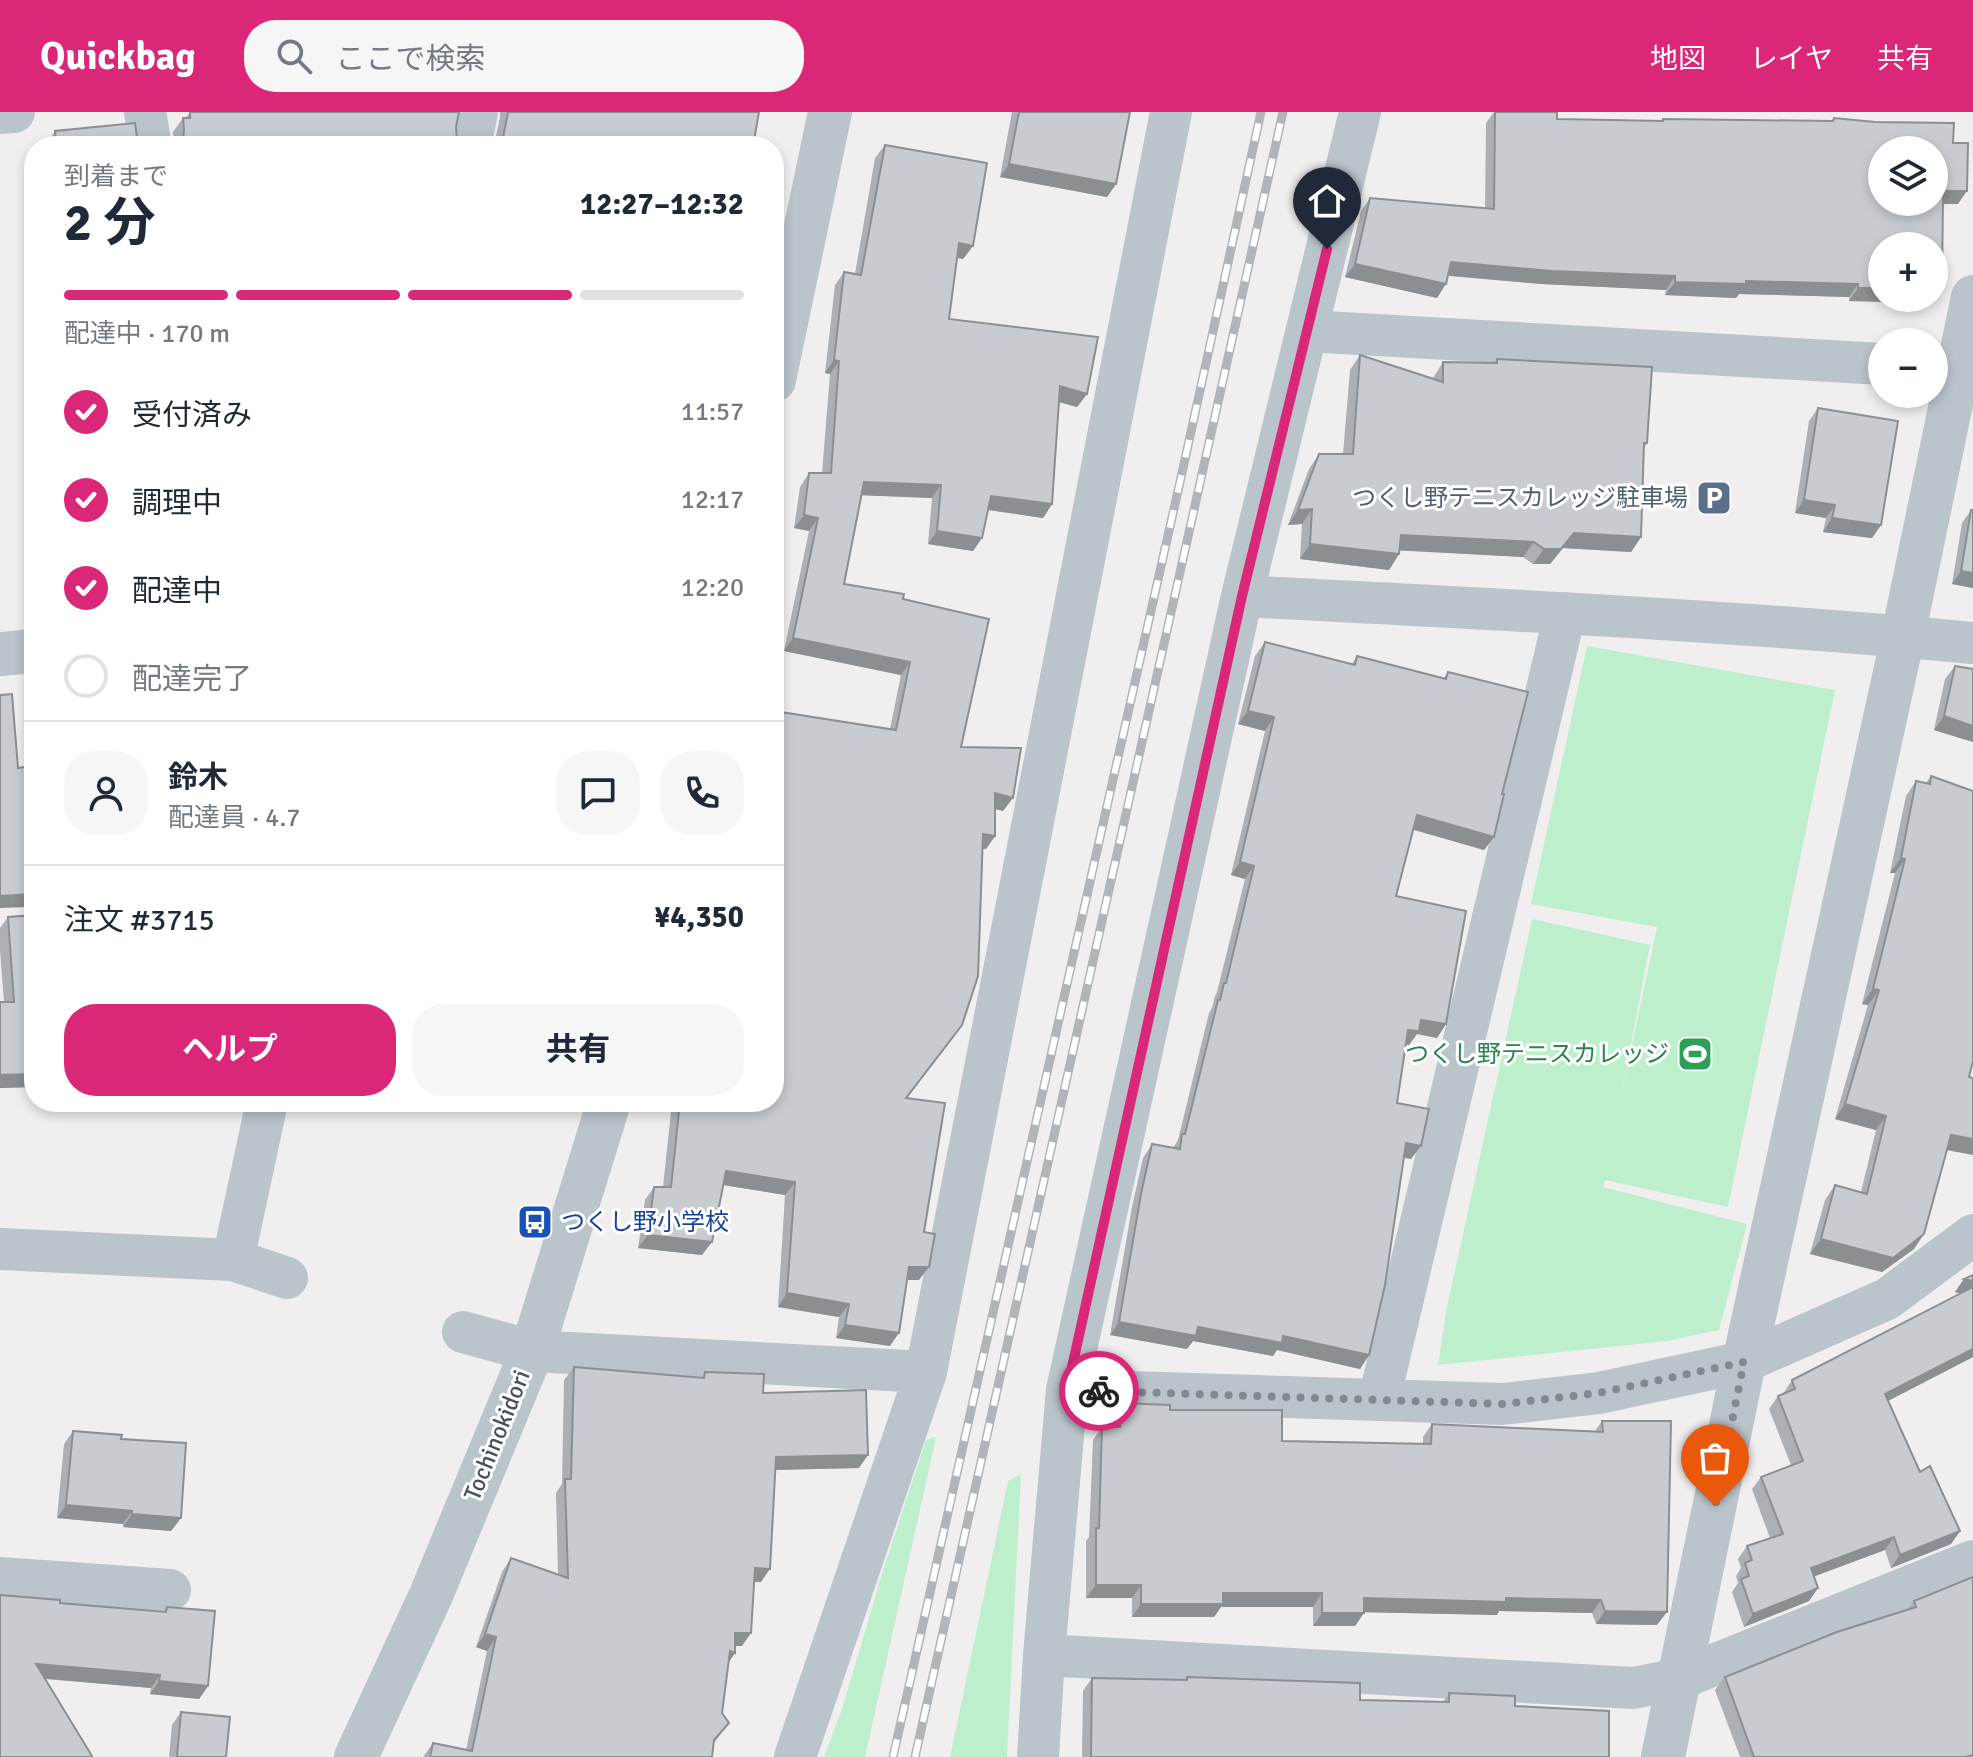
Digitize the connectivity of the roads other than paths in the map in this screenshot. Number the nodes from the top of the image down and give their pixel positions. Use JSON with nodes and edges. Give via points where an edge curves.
{"nodes":[{"id":1,"x":14,"y":112,"type":"edge"},
{"id":2,"x":145,"y":112,"type":"edge"},
{"id":3,"x":477,"y":112,"type":"edge"},
{"id":4,"x":830,"y":112,"type":"edge"},
{"id":5,"x":1171,"y":112,"type":"edge"},
{"id":6,"x":1360,"y":112,"type":"edge"},
{"id":7,"x":0,"y":113,"type":"edge"},
{"id":8,"x":149,"y":136,"type":"edge"},
{"id":9,"x":472,"y":136,"type":"edge"},
{"id":10,"x":1973,"y":297,"type":"edge"},
{"id":11,"x":1307,"y":331,"type":"junction"},
{"id":12,"x":784,"y":332,"type":"edge"},
{"id":13,"x":1868,"y":363,"type":"edge"},
{"id":14,"x":1955,"y":379,"type":"edge"},
{"id":15,"x":1242,"y":596,"type":"junction"},
{"id":16,"x":1565,"y":613,"type":"junction"},
{"id":17,"x":1903,"y":636,"type":"junction"},
{"id":18,"x":1973,"y":643,"type":"edge"},
{"id":19,"x":24,"y":652,"type":"edge"},
{"id":20,"x":0,"y":654,"type":"edge"},
{"id":21,"x":265,"y":1112,"type":"edge"},
{"id":22,"x":606,"y":1112,"type":"edge"},
{"id":23,"x":1973,"y":1235,"type":"edge"},
{"id":24,"x":0,"y":1249,"type":"edge"},
{"id":25,"x":233,"y":1260,"type":"junction"},
{"id":26,"x":287,"y":1278,"type":"dead end"},
{"id":27,"x":463,"y":1332,"type":"dead end"},
{"id":28,"x":532,"y":1351,"type":"junction"},
{"id":29,"x":1744,"y":1362,"type":"junction"},
{"id":30,"x":926,"y":1372,"type":"junction"},
{"id":31,"x":1067,"y":1390,"type":"junction"},
{"id":32,"x":1379,"y":1400,"type":"junction"},
{"id":33,"x":1973,"y":1561,"type":"edge"},
{"id":34,"x":0,"y":1578,"type":"edge"},
{"id":35,"x":170,"y":1590,"type":"dead end"},
{"id":36,"x":1044,"y":1655,"type":"junction"},
{"id":37,"x":1679,"y":1679,"type":"junction"},
{"id":38,"x":356,"y":1757,"type":"edge"},
{"id":39,"x":795,"y":1757,"type":"edge"},
{"id":40,"x":1038,"y":1757,"type":"edge"},
{"id":41,"x":1663,"y":1757,"type":"edge"}],
"edges":[{"from":1,"to":7,"type":"street"},
{"from":2,"to":8,"type":"street"},
{"from":3,"to":9,"type":"street"},
{"from":4,"to":12,"type":"street"},
{"from":5,"to":30,"type":"street"},
{"from":6,"to":11,"type":"street"},
{"from":10,"to":14,"type":"street"},
{"from":11,"to":13,"type":"street"},
{"from":11,"to":15,"type":"street"},
{"from":14,"to":17,"type":"street"},
{"from":15,"to":16,"type":"street"},
{"from":15,"to":31,"type":"street"},
{"from":16,"to":17,"type":"street"},
{"from":16,"to":32,"type":"street"},
{"from":17,"to":18,"type":"street"},
{"from":17,"to":29,"type":"street"},
{"from":19,"to":20,"type":"street"},
{"from":21,"to":25,"type":"street"},
{"from":22,"to":28,"type":"street","name":"Tochinokidori"},
{"from":23,"to":29,"type":"street","via":[[1887,1299]]},
{"from":24,"to":25,"type":"street"},
{"from":25,"to":26,"type":"street"},
{"from":27,"to":28,"type":"street"},
{"from":28,"to":30,"type":"street"},
{"from":28,"to":38,"type":"street","name":"Tochinokidori","via":[[431,1595]]},
{"from":29,"to":32,"type":"street","via":[[1599,1393],[1503,1404]]},
{"from":29,"to":37,"type":"street"},
{"from":30,"to":39,"type":"street"},
{"from":31,"to":32,"type":"street"},
{"from":31,"to":36,"type":"street"},
{"from":33,"to":37,"type":"street"},
{"from":34,"to":35,"type":"street"},
{"from":36,"to":37,"type":"street","via":[[1633,1688]]},
{"from":36,"to":40,"type":"street"},
{"from":37,"to":41,"type":"street"}]}
